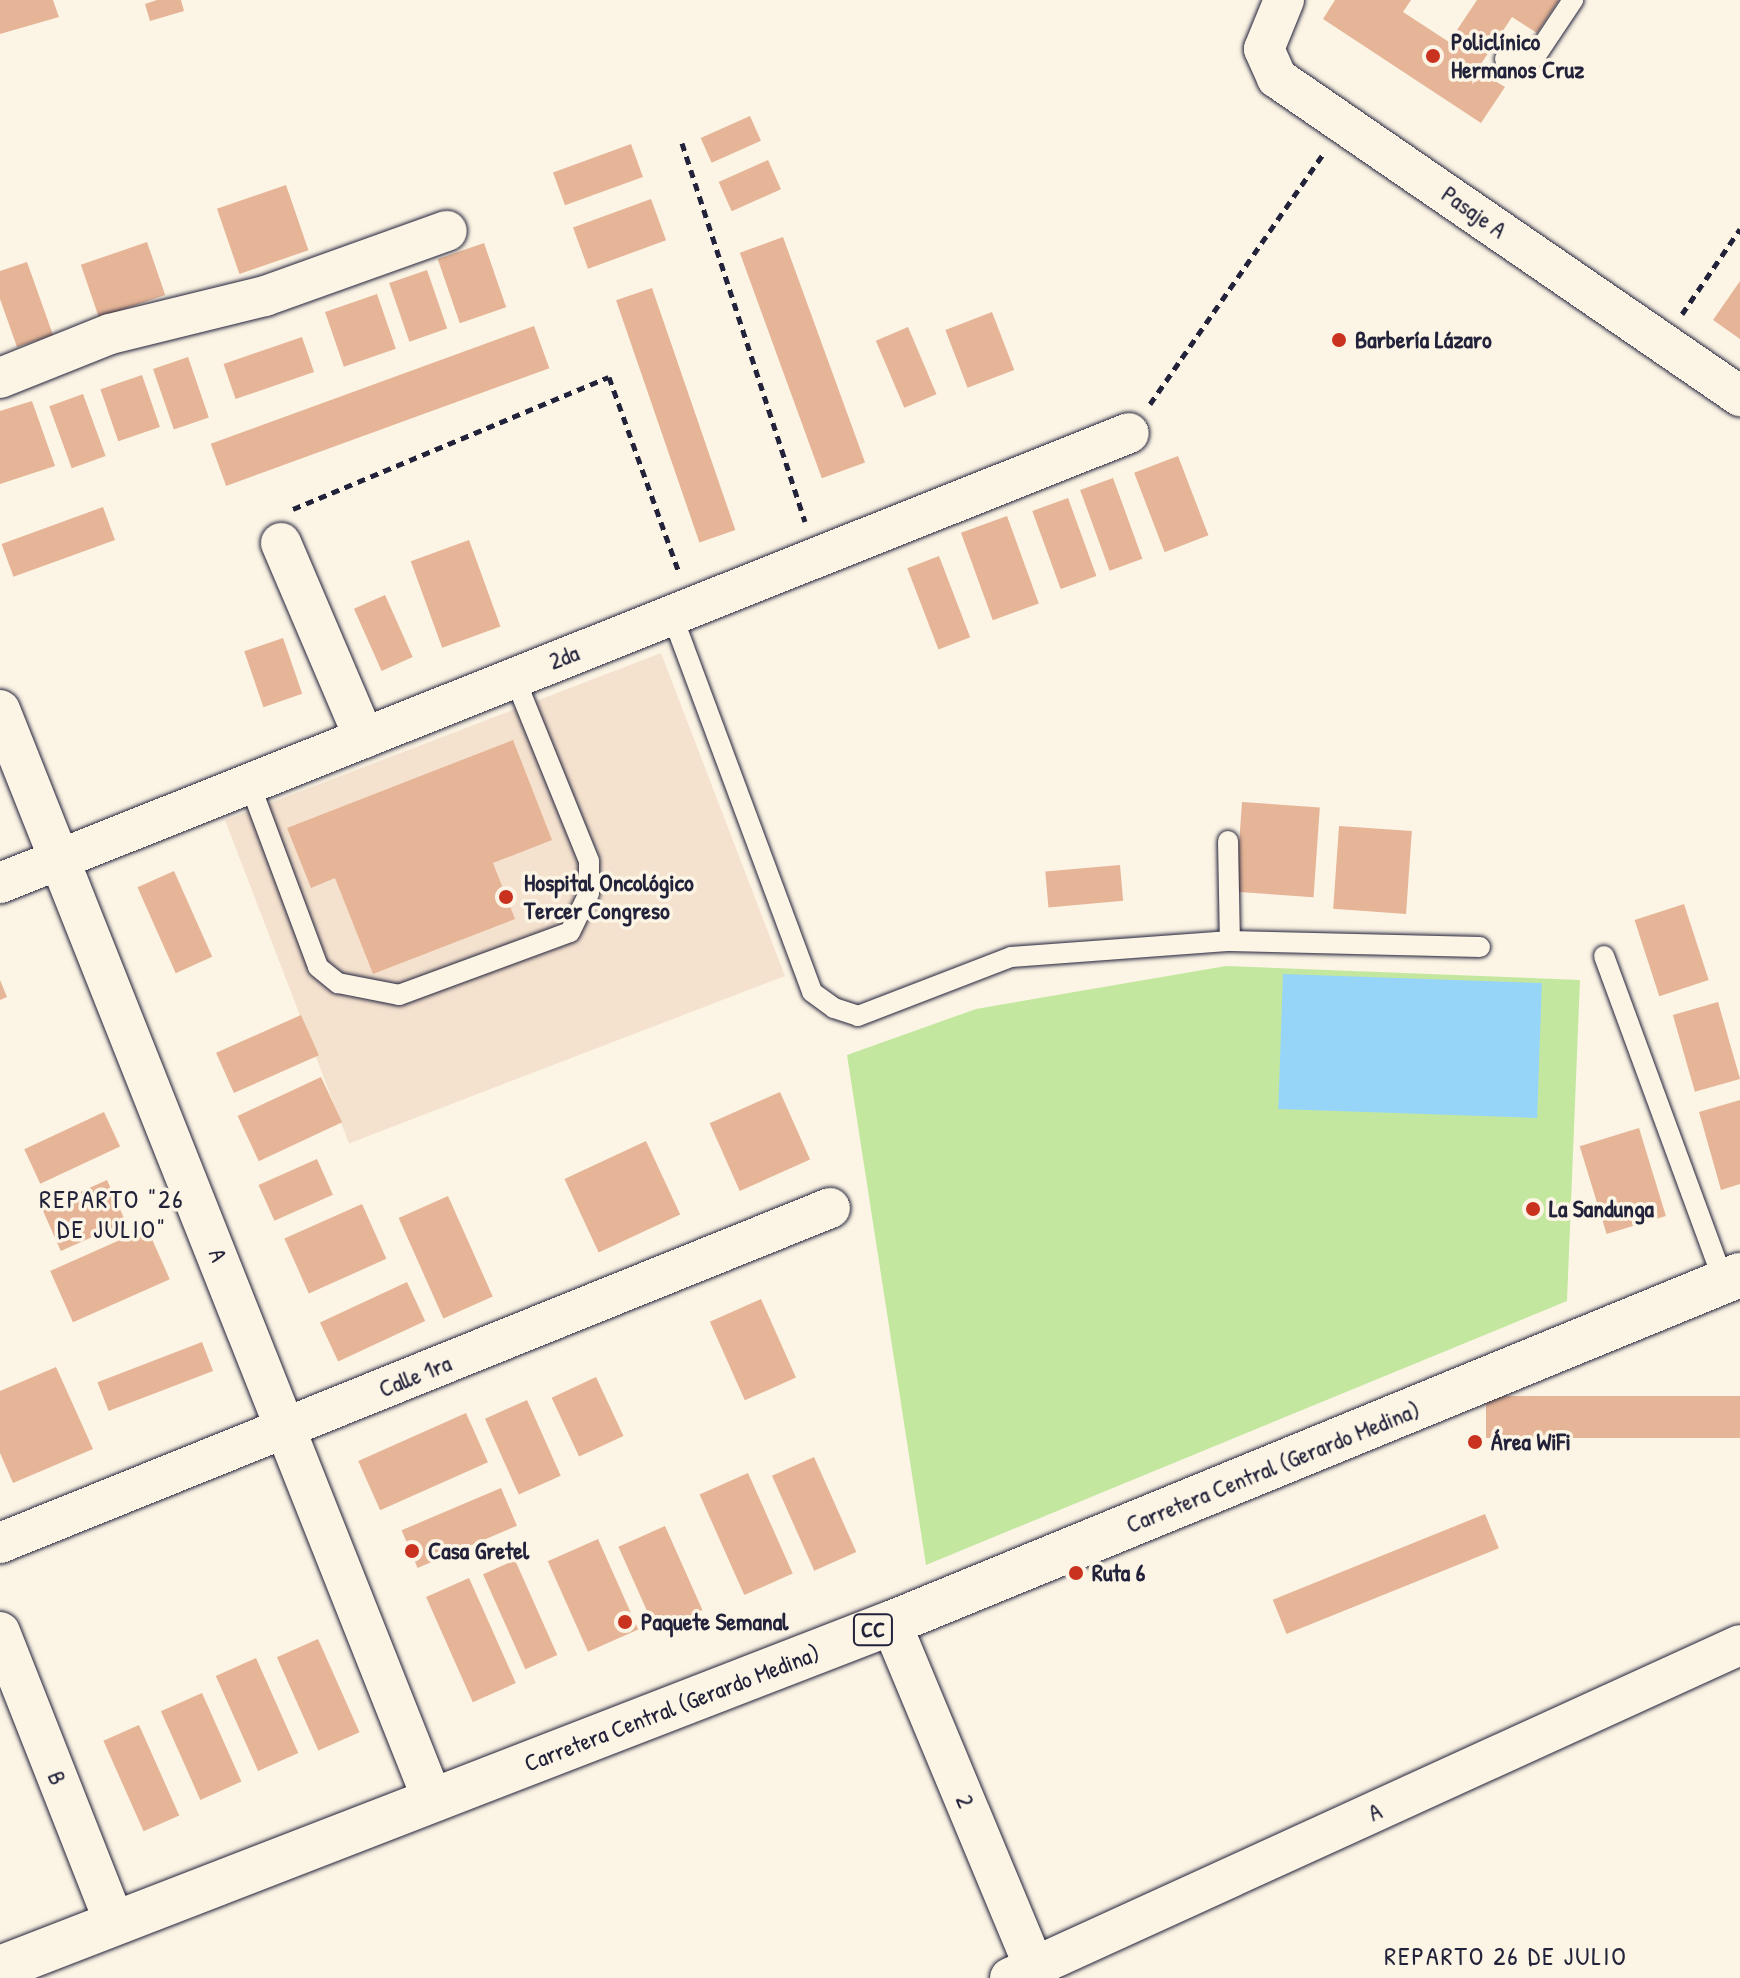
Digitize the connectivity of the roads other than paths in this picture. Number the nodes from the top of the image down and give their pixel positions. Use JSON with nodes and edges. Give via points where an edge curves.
{"nodes":[{"id":1,"x":1284,"y":0,"type":"edge"},
{"id":2,"x":1573,"y":0,"type":"edge"},
{"id":3,"x":1505,"y":59,"type":"dead end"},
{"id":4,"x":447,"y":231,"type":"dead end"},
{"id":5,"x":0,"y":378,"type":"edge"},
{"id":6,"x":1740,"y":396,"type":"edge"},
{"id":7,"x":1129,"y":433,"type":"road end"},
{"id":8,"x":281,"y":543,"type":"road end"},
{"id":9,"x":682,"y":612,"type":"junction"},
{"id":10,"x":514,"y":676,"type":"junction"},
{"id":11,"x":0,"y":710,"type":"edge"},
{"id":12,"x":364,"y":738,"type":"junction"},
{"id":13,"x":249,"y":782,"type":"junction"},
{"id":14,"x":1228,"y":841,"type":"dead end"},
{"id":15,"x":59,"y":859,"type":"junction"},
{"id":16,"x":0,"y":883,"type":"edge"},
{"id":17,"x":1230,"y":941,"type":"junction"},
{"id":18,"x":1480,"y":947,"type":"dead end"},
{"id":19,"x":1604,"y":956,"type":"dead end"},
{"id":20,"x":830,"y":1208,"type":"dead end"},
{"id":21,"x":1732,"y":1278,"type":"edge"},
{"id":22,"x":287,"y":1428,"type":"junction"},
{"id":23,"x":0,"y":1543,"type":"edge"},
{"id":24,"x":891,"y":1623,"type":"junction"},
{"id":25,"x":0,"y":1632,"type":"edge"},
{"id":26,"x":1740,"y":1645,"type":"edge"},
{"id":27,"x":433,"y":1801,"type":"junction"},
{"id":28,"x":115,"y":1924,"type":"junction"},
{"id":29,"x":5,"y":1964,"type":"edge"},
{"id":30,"x":1028,"y":1974,"type":"edge"}],
"edges":[{"from":1,"to":6,"type":"street","name":"Pasaje A","via":[[1267,32],[1267,64],[1277,78]]},
{"from":2,"to":3,"type":"lane","via":[[1535,57]]},
{"from":4,"to":5,"type":"street","via":[[265,296],[110,334]]},
{"from":7,"to":9,"type":"street","name":"2da"},
{"from":8,"to":12,"type":"street"},
{"from":9,"to":10,"type":"street","name":"2da"},
{"from":9,"to":17,"type":"lane","via":[[812,992],[834,1008],[858,1016],[1011,957]]},
{"from":10,"to":12,"type":"street","name":"2da"},
{"from":10,"to":13,"type":"lane","via":[[589,861],[589,893],[570,932],[399,995],[338,983],[318,967]]},
{"from":11,"to":15,"type":"street","name":"A"},
{"from":12,"to":13,"type":"street","name":"2da"},
{"from":13,"to":15,"type":"street","name":"2da"},
{"from":14,"to":17,"type":"lane"},
{"from":15,"to":16,"type":"street","name":"2da"},
{"from":15,"to":22,"type":"street","name":"A"},
{"from":17,"to":18,"type":"lane"},
{"from":19,"to":21,"type":"lane"},
{"from":20,"to":22,"type":"street","name":"Calle 1ra"},
{"from":21,"to":24,"type":"main road","name":"Carretera Central (Gerardo Medina)","number":"CC"},
{"from":22,"to":23,"type":"street","name":"Calle 1ra"},
{"from":22,"to":27,"type":"street","name":"A"},
{"from":24,"to":27,"type":"main road","name":"Carretera Central (Gerardo Medina)","number":"CC"},
{"from":24,"to":30,"type":"street","name":"2"},
{"from":25,"to":28,"type":"street","name":"B"},
{"from":26,"to":30,"type":"street","name":"A"},
{"from":27,"to":28,"type":"main road","name":"Carretera Central (Gerardo Medina)","number":"CC"},
{"from":28,"to":29,"type":"main road","name":"Carretera Central (Gerardo Medina)","number":"CC"}]}
